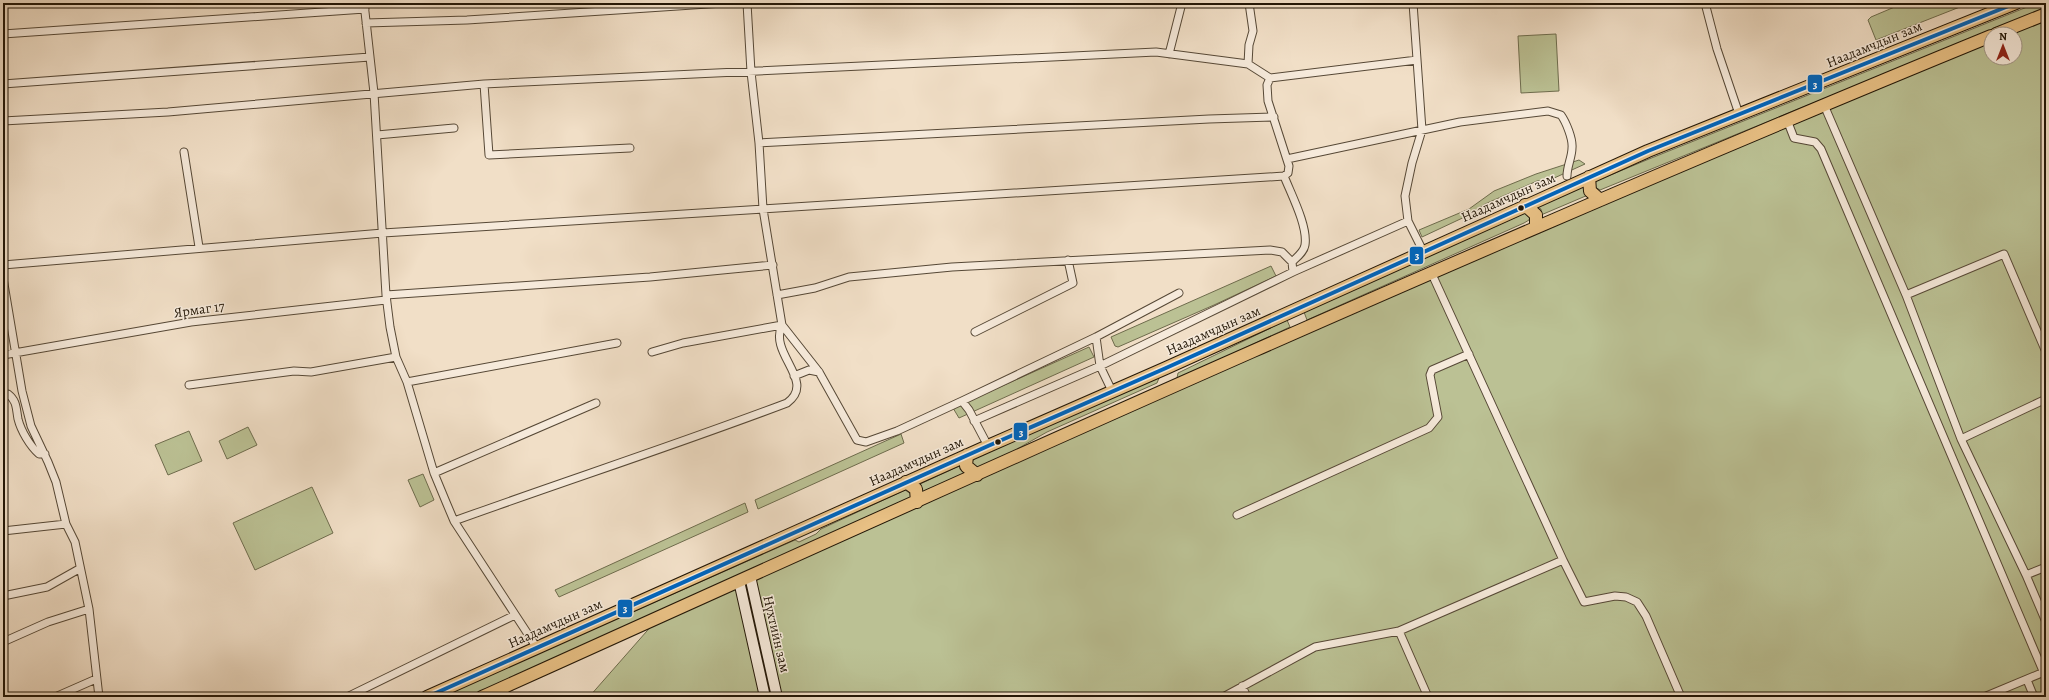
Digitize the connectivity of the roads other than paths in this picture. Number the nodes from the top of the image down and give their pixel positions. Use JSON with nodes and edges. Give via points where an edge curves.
{"nodes":[{"id":1,"x":723,"y":3,"type":"edge"},
{"id":2,"x":747,"y":3,"type":"edge"},
{"id":3,"x":1182,"y":3,"type":"edge"},
{"id":4,"x":1249,"y":3,"type":"edge"},
{"id":5,"x":1413,"y":3,"type":"edge"},
{"id":6,"x":1705,"y":3,"type":"edge"},
{"id":7,"x":2016,"y":3,"type":"edge"},
{"id":8,"x":365,"y":6,"type":"edge"},
{"id":9,"x":2046,"y":14,"type":"edge"},
{"id":10,"x":366,"y":23,"type":"junction"},
{"id":11,"x":2016,"y":26,"type":"edge"},
{"id":12,"x":3,"y":34,"type":"edge"},
{"id":13,"x":1983,"y":39,"type":"edge"},
{"id":14,"x":1169,"y":54,"type":"junction"},
{"id":15,"x":370,"y":57,"type":"junction"},
{"id":16,"x":1417,"y":60,"type":"junction"},
{"id":17,"x":1248,"y":64,"type":"junction"},
{"id":18,"x":751,"y":72,"type":"junction"},
{"id":19,"x":1270,"y":78,"type":"junction"},
{"id":20,"x":3,"y":84,"type":"edge"},
{"id":21,"x":484,"y":84,"type":"junction"},
{"id":22,"x":374,"y":93,"type":"junction"},
{"id":23,"x":1824,"y":104,"type":"junction"},
{"id":24,"x":1739,"y":114,"type":"junction"},
{"id":25,"x":1274,"y":117,"type":"junction"},
{"id":26,"x":1787,"y":120,"type":"junction"},
{"id":27,"x":3,"y":121,"type":"edge"},
{"id":28,"x":454,"y":128,"type":"dead end"},
{"id":29,"x":1422,"y":130,"type":"junction"},
{"id":30,"x":377,"y":135,"type":"junction"},
{"id":31,"x":759,"y":142,"type":"junction"},
{"id":32,"x":630,"y":148,"type":"dead end"},
{"id":33,"x":184,"y":152,"type":"dead end"},
{"id":34,"x":1287,"y":159,"type":"junction"},
{"id":35,"x":1284,"y":176,"type":"junction"},
{"id":36,"x":1567,"y":176,"type":"dead end"},
{"id":37,"x":1589,"y":177,"type":"junction"},
{"id":38,"x":1600,"y":200,"type":"junction"},
{"id":39,"x":1525,"y":205,"type":"junction"},
{"id":40,"x":763,"y":209,"type":"junction"},
{"id":41,"x":1408,"y":221,"type":"junction"},
{"id":42,"x":1536,"y":227,"type":"junction"},
{"id":43,"x":383,"y":232,"type":"junction"},
{"id":44,"x":199,"y":247,"type":"junction"},
{"id":45,"x":1423,"y":252,"type":"junction"},
{"id":46,"x":1068,"y":260,"type":"junction"},
{"id":47,"x":1292,"y":262,"type":"junction"},
{"id":48,"x":3,"y":265,"type":"edge"},
{"id":49,"x":773,"y":265,"type":"junction"},
{"id":50,"x":1293,"y":272,"type":"junction"},
{"id":51,"x":1431,"y":272,"type":"junction"},
{"id":52,"x":3,"y":278,"type":"edge"},
{"id":53,"x":1179,"y":293,"type":"dead end"},
{"id":54,"x":777,"y":295,"type":"junction"},
{"id":55,"x":1906,"y":295,"type":"junction"},
{"id":56,"x":386,"y":298,"type":"junction"},
{"id":57,"x":6,"y":308,"type":"edge"},
{"id":58,"x":782,"y":325,"type":"junction"},
{"id":59,"x":975,"y":332,"type":"dead end"},
{"id":60,"x":1096,"y":337,"type":"junction"},
{"id":61,"x":617,"y":344,"type":"dead end"},
{"id":62,"x":652,"y":352,"type":"dead end"},
{"id":63,"x":2046,"y":352,"type":"edge"},
{"id":64,"x":16,"y":353,"type":"junction"},
{"id":65,"x":1469,"y":354,"type":"junction"},
{"id":66,"x":3,"y":355,"type":"edge"},
{"id":67,"x":396,"y":357,"type":"junction"},
{"id":68,"x":1100,"y":366,"type":"junction"},
{"id":69,"x":1166,"y":368,"type":"junction"},
{"id":70,"x":819,"y":372,"type":"junction"},
{"id":71,"x":794,"y":376,"type":"junction"},
{"id":72,"x":407,"y":382,"type":"junction"},
{"id":73,"x":189,"y":385,"type":"dead end"},
{"id":74,"x":1174,"y":386,"type":"junction"},
{"id":75,"x":1112,"y":391,"type":"junction"},
{"id":76,"x":5,"y":394,"type":"edge"},
{"id":77,"x":2046,"y":399,"type":"edge"},
{"id":78,"x":962,"y":401,"type":"junction"},
{"id":79,"x":596,"y":402,"type":"dead end"},
{"id":80,"x":974,"y":421,"type":"junction"},
{"id":81,"x":1961,"y":439,"type":"junction"},
{"id":82,"x":988,"y":446,"type":"junction"},
{"id":83,"x":45,"y":454,"type":"junction"},
{"id":84,"x":967,"y":455,"type":"junction"},
{"id":85,"x":434,"y":473,"type":"junction"},
{"id":86,"x":977,"y":475,"type":"junction"},
{"id":87,"x":906,"y":482,"type":"junction"},
{"id":88,"x":917,"y":502,"type":"junction"},
{"id":89,"x":1237,"y":515,"type":"dead end"},
{"id":90,"x":454,"y":521,"type":"junction"},
{"id":91,"x":66,"y":524,"type":"junction"},
{"id":92,"x":804,"y":529,"type":"junction"},
{"id":93,"x":3,"y":531,"type":"edge"},
{"id":94,"x":813,"y":548,"type":"junction"},
{"id":95,"x":1563,"y":560,"type":"junction"},
{"id":96,"x":2046,"y":567,"type":"edge"},
{"id":97,"x":79,"y":569,"type":"junction"},
{"id":98,"x":2026,"y":575,"type":"junction"},
{"id":99,"x":744,"y":579,"type":"junction"},
{"id":100,"x":3,"y":596,"type":"edge"},
{"id":101,"x":89,"y":609,"type":"junction"},
{"id":102,"x":515,"y":615,"type":"junction"},
{"id":103,"x":2046,"y":622,"type":"edge"},
{"id":104,"x":1399,"y":630,"type":"junction"},
{"id":105,"x":3,"y":642,"type":"edge"},
{"id":106,"x":537,"y":648,"type":"junction"},
{"id":107,"x":2045,"y":675,"type":"edge"},
{"id":108,"x":96,"y":679,"type":"junction"},
{"id":109,"x":2027,"y":680,"type":"junction"},
{"id":110,"x":1242,"y":686,"type":"junction"},
{"id":111,"x":430,"y":696,"type":"edge"},
{"id":112,"x":55,"y":697,"type":"edge"},
{"id":113,"x":99,"y":697,"type":"edge"},
{"id":114,"x":347,"y":697,"type":"edge"},
{"id":115,"x":482,"y":697,"type":"edge"},
{"id":116,"x":765,"y":697,"type":"edge"},
{"id":117,"x":777,"y":697,"type":"edge"},
{"id":118,"x":1223,"y":697,"type":"edge"},
{"id":119,"x":1247,"y":697,"type":"edge"},
{"id":120,"x":1428,"y":697,"type":"edge"},
{"id":121,"x":1681,"y":697,"type":"edge"},
{"id":122,"x":1984,"y":697,"type":"edge"},
{"id":123,"x":2034,"y":697,"type":"edge"}],
"edges":[{"from":1,"to":10,"type":"street","via":[[467,20]]},
{"from":2,"to":18,"type":"street"},
{"from":3,"to":14,"type":"street"},
{"from":4,"to":17,"type":"street","via":[[1252,31],[1248,45]]},
{"from":5,"to":16,"type":"street"},
{"from":6,"to":24,"type":"street"},
{"from":7,"to":24,"type":"highway","name":"Наадамчдын зам"},
{"from":8,"to":10,"type":"street"},
{"from":8,"to":12,"type":"street"},
{"from":9,"to":11,"type":"highway"},
{"from":10,"to":15,"type":"street"},
{"from":13,"to":23,"type":"highway"},
{"from":14,"to":17,"type":"street"},
{"from":14,"to":18,"type":"street","via":[[1156,52]]},
{"from":15,"to":20,"type":"street"},
{"from":15,"to":22,"type":"street"},
{"from":16,"to":19,"type":"street"},
{"from":16,"to":29,"type":"street"},
{"from":17,"to":19,"type":"street"},
{"from":18,"to":21,"type":"street"},
{"from":18,"to":31,"type":"street"},
{"from":19,"to":25,"type":"street","via":[[1267,84],[1268,101]]},
{"from":21,"to":22,"type":"street"},
{"from":21,"to":32,"type":"street","via":[[489,155]]},
{"from":22,"to":27,"type":"street","via":[[168,112]]},
{"from":22,"to":30,"type":"street"},
{"from":23,"to":26,"type":"highway"},
{"from":23,"to":55,"type":"street"},
{"from":24,"to":37,"type":"highway","name":"Наадамчдын зам"},
{"from":25,"to":31,"type":"street"},
{"from":25,"to":34,"type":"street"},
{"from":26,"to":38,"type":"highway"},
{"from":26,"to":107,"type":"street","via":[[1794,138],[1815,142],[1821,149]]},
{"from":28,"to":30,"type":"street"},
{"from":29,"to":34,"type":"street"},
{"from":29,"to":36,"type":"street","via":[[1520,114],[1548,111],[1559,114],[1563,116],[1572,144]]},
{"from":29,"to":41,"type":"street","via":[[1405,196]]},
{"from":30,"to":43,"type":"street"},
{"from":31,"to":40,"type":"street"},
{"from":33,"to":44,"type":"street"},
{"from":34,"to":35,"type":"street","via":[[1288,173]]},
{"from":35,"to":40,"type":"street"},
{"from":35,"to":47,"type":"street","via":[[1304,230],[1305,245]]},
{"from":37,"to":38,"type":"highway","via":[[1590,191]]},
{"from":37,"to":39,"type":"highway","name":"Наадамчдын зам"},
{"from":38,"to":42,"type":"highway"},
{"from":39,"to":42,"type":"highway","via":[[1536,215]]},
{"from":39,"to":45,"type":"highway","name":"Наадамчдын зам"},
{"from":40,"to":43,"type":"street"},
{"from":40,"to":49,"type":"street"},
{"from":41,"to":45,"type":"street"},
{"from":41,"to":50,"type":"street"},
{"from":42,"to":51,"type":"highway"},
{"from":43,"to":44,"type":"street"},
{"from":43,"to":56,"type":"street"},
{"from":44,"to":48,"type":"street"},
{"from":45,"to":69,"type":"highway","name":"Наадамчдын зам"},
{"from":46,"to":47,"type":"street","via":[[1270,250],[1282,252]]},
{"from":46,"to":54,"type":"street","via":[[849,277],[815,288]]},
{"from":46,"to":59,"type":"street","via":[[1073,283]]},
{"from":47,"to":50,"type":"street"},
{"from":49,"to":54,"type":"street"},
{"from":49,"to":56,"type":"street","name":"Ярмаг 17"},
{"from":50,"to":68,"type":"street"},
{"from":51,"to":65,"type":"street"},
{"from":51,"to":74,"type":"highway"},
{"from":52,"to":57,"type":"street"},
{"from":53,"to":60,"type":"street"},
{"from":54,"to":58,"type":"street"},
{"from":55,"to":63,"type":"street","via":[[2004,254]]},
{"from":55,"to":81,"type":"street"},
{"from":56,"to":64,"type":"street","name":"Ярмаг 17","via":[[191,322]]},
{"from":56,"to":67,"type":"street"},
{"from":57,"to":64,"type":"street"},
{"from":58,"to":62,"type":"street","via":[[683,343]]},
{"from":58,"to":70,"type":"street"},
{"from":58,"to":71,"type":"street","via":[[778,333]]},
{"from":60,"to":68,"type":"street"},
{"from":60,"to":78,"type":"street"},
{"from":61,"to":72,"type":"street"},
{"from":64,"to":66,"type":"street","name":"Ярмаг 17"},
{"from":64,"to":83,"type":"street","via":[[30,426]]},
{"from":65,"to":89,"type":"street","via":[[1432,370],[1430,375],[1438,417],[1429,428]]},
{"from":65,"to":95,"type":"street"},
{"from":67,"to":72,"type":"street"},
{"from":67,"to":73,"type":"street","via":[[311,372],[294,371]]},
{"from":68,"to":75,"type":"street"},
{"from":68,"to":80,"type":"street"},
{"from":69,"to":74,"type":"highway"},
{"from":69,"to":75,"type":"highway","name":"Наадамчдын зам"},
{"from":70,"to":71,"type":"street","via":[[809,370]]},
{"from":70,"to":78,"type":"street","via":[[855,438],[863,442],[897,431]]},
{"from":71,"to":90,"type":"street","via":[[798,391],[787,403]]},
{"from":72,"to":85,"type":"street"},
{"from":74,"to":86,"type":"highway"},
{"from":75,"to":82,"type":"highway","name":"Наадамчдын зам"},
{"from":76,"to":83,"type":"street","via":[[14,399],[20,425],[34,449],[39,454]]},
{"from":77,"to":81,"type":"street"},
{"from":78,"to":80,"type":"street"},
{"from":79,"to":85,"type":"street"},
{"from":80,"to":82,"type":"street"},
{"from":81,"to":98,"type":"street"},
{"from":82,"to":84,"type":"highway","name":"Наадамчдын зам"},
{"from":83,"to":91,"type":"street","via":[[56,482]]},
{"from":84,"to":86,"type":"highway","via":[[966,466]]},
{"from":84,"to":87,"type":"highway","name":"Наадамчдын зам"},
{"from":85,"to":90,"type":"street"},
{"from":86,"to":88,"type":"highway"},
{"from":87,"to":88,"type":"highway","via":[[917,491]]},
{"from":87,"to":92,"type":"highway","name":"Наадамчдын зам"},
{"from":88,"to":94,"type":"highway"},
{"from":90,"to":102,"type":"street"},
{"from":91,"to":93,"type":"street"},
{"from":91,"to":97,"type":"street","via":[[75,542]]},
{"from":92,"to":94,"type":"highway"},
{"from":92,"to":106,"type":"highway","name":"Наадамчдын зам"},
{"from":94,"to":99,"type":"highway"},
{"from":95,"to":104,"type":"street"},
{"from":95,"to":121,"type":"street","via":[[1584,602],[1615,596],[1637,602],[1646,616]]},
{"from":96,"to":98,"type":"street"},
{"from":97,"to":100,"type":"street","via":[[47,587]]},
{"from":97,"to":101,"type":"street"},
{"from":98,"to":103,"type":"street"},
{"from":99,"to":115,"type":"highway"},
{"from":99,"to":116,"type":"main road","name":"Нүхтийн зам"},
{"from":99,"to":117,"type":"main road","name":"Нүхтийн зам"},
{"from":101,"to":105,"type":"street","via":[[54,620]]},
{"from":101,"to":108,"type":"street"},
{"from":102,"to":106,"type":"street"},
{"from":102,"to":114,"type":"street"},
{"from":104,"to":110,"type":"street","via":[[1315,647]]},
{"from":104,"to":120,"type":"street"},
{"from":106,"to":111,"type":"highway","name":"Наадамчдын зам"},
{"from":107,"to":109,"type":"street"},
{"from":108,"to":112,"type":"street"},
{"from":108,"to":113,"type":"street"},
{"from":109,"to":122,"type":"street"},
{"from":109,"to":123,"type":"street"},
{"from":110,"to":118,"type":"street"},
{"from":110,"to":119,"type":"street"}]}
